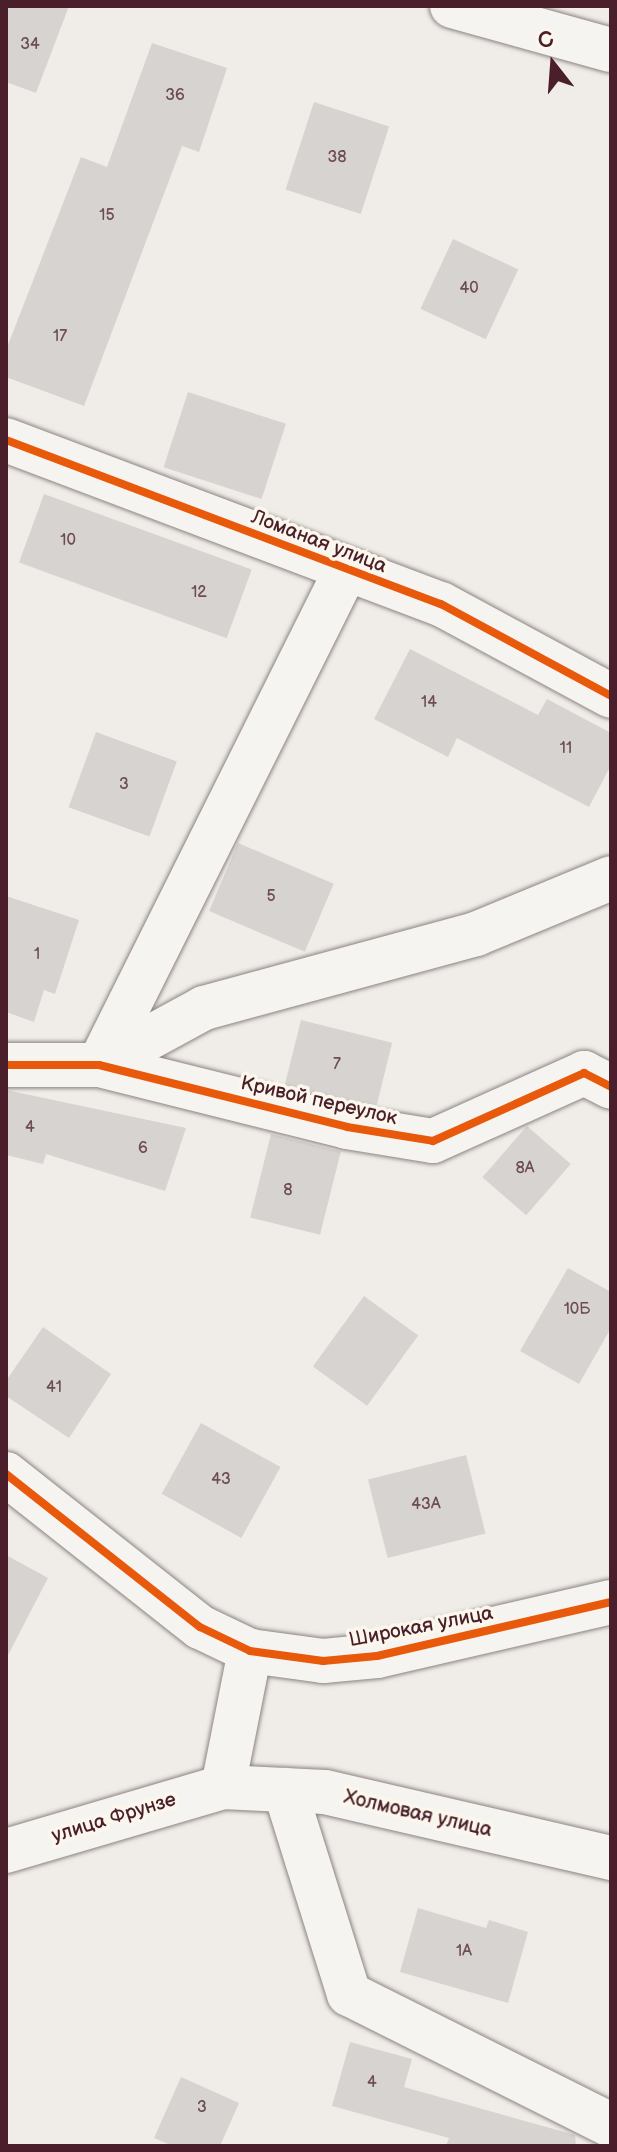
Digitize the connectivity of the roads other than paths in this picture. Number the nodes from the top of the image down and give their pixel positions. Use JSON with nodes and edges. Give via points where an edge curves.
{"nodes":[{"id":1,"x":452,"y":6,"type":"edge"},
{"id":2,"x":611,"y":50,"type":"edge"},
{"id":3,"x":6,"y":440,"type":"edge"},
{"id":4,"x":346,"y":570,"type":"junction"},
{"id":5,"x":611,"y":696,"type":"edge"},
{"id":6,"x":611,"y":878,"type":"edge"},
{"id":7,"x":6,"y":1065,"type":"edge"},
{"id":8,"x":99,"y":1065,"type":"junction"},
{"id":9,"x":611,"y":1087,"type":"edge"},
{"id":10,"x":6,"y":1474,"type":"edge"},
{"id":11,"x":611,"y":1602,"type":"edge"},
{"id":12,"x":250,"y":1651,"type":"junction"},
{"id":13,"x":223,"y":1787,"type":"junction"},
{"id":14,"x":285,"y":1790,"type":"junction"},
{"id":15,"x":6,"y":1851,"type":"edge"},
{"id":16,"x":611,"y":1858,"type":"edge"},
{"id":17,"x":611,"y":2125,"type":"edge"}],
"edges":[{"from":1,"to":2,"type":"street"},
{"from":3,"to":4,"type":"street","name":"Ломаная улица"},
{"from":4,"to":5,"type":"street","name":"Ломаная улица","via":[[441,604]]},
{"from":4,"to":8,"type":"street","name":"Ломаная улица"},
{"from":6,"to":8,"type":"street","name":"Кривой переулок","via":[[476,934],[204,1008]]},
{"from":7,"to":8,"type":"street","name":"Кривой переулок"},
{"from":8,"to":9,"type":"street","name":"Кривой переулок","via":[[347,1127],[433,1141],[584,1073]]},
{"from":10,"to":12,"type":"street","name":"Широкая улица","via":[[200,1627]]},
{"from":11,"to":12,"type":"street","name":"Широкая улица","via":[[377,1656],[323,1661]]},
{"from":12,"to":13,"type":"street"},
{"from":13,"to":14,"type":"street","name":"Холмовая улица"},
{"from":13,"to":15,"type":"street","name":"улица Фрунзе"},
{"from":14,"to":16,"type":"street","name":"Холмовая улица","via":[[325,1792]]},
{"from":14,"to":17,"type":"street","via":[[349,1994]]}]}
